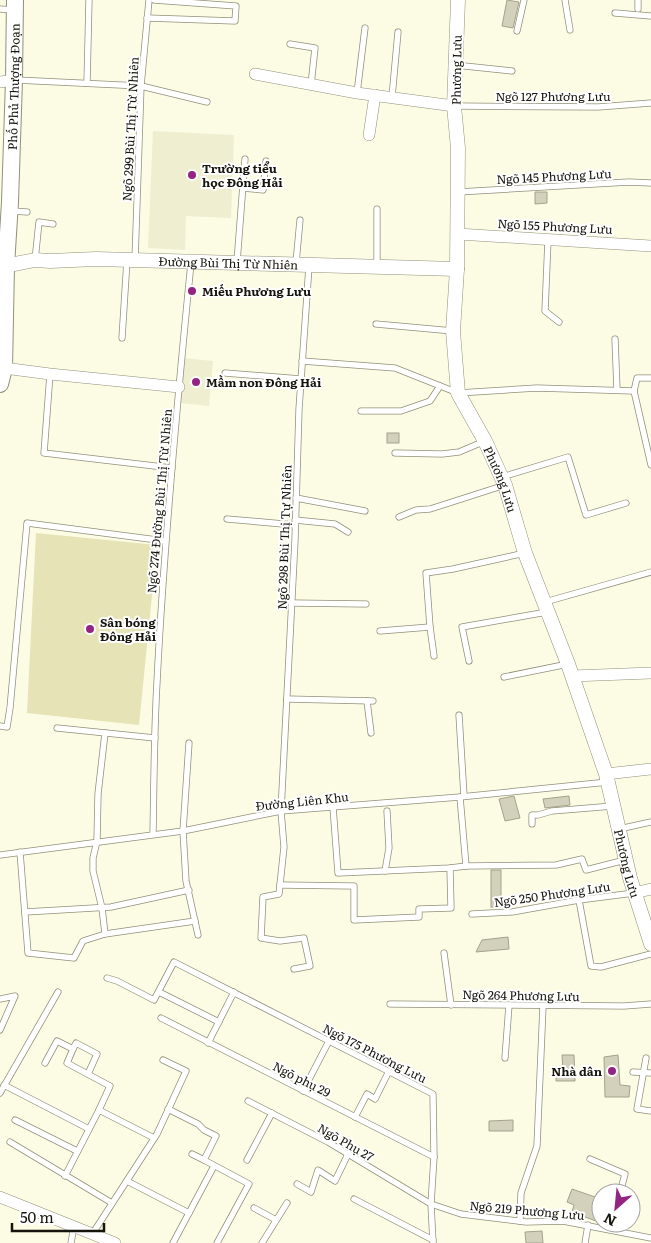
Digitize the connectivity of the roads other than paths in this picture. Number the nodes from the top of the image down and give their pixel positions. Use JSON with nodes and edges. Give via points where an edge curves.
{"nodes":[{"id":1,"x":89,"y":0,"type":"edge"},
{"id":2,"x":149,"y":0,"type":"edge"},
{"id":3,"x":154,"y":0,"type":"edge"},
{"id":4,"x":458,"y":0,"type":"edge"},
{"id":5,"x":524,"y":0,"type":"edge"},
{"id":6,"x":565,"y":0,"type":"edge"},
{"id":7,"x":638,"y":0,"type":"edge"},
{"id":8,"x":10,"y":7,"type":"edge"},
{"id":9,"x":638,"y":9,"type":"dead end"},
{"id":10,"x":615,"y":13,"type":"dead end"},
{"id":11,"x":651,"y":16,"type":"edge"},
{"id":12,"x":148,"y":18,"type":"junction"},
{"id":13,"x":365,"y":28,"type":"dead end"},
{"id":14,"x":570,"y":30,"type":"dead end"},
{"id":15,"x":517,"y":31,"type":"dead end"},
{"id":16,"x":398,"y":32,"type":"dead end"},
{"id":17,"x":290,"y":44,"type":"dead end"},
{"id":18,"x":455,"y":65,"type":"junction"},
{"id":19,"x":512,"y":71,"type":"dead end"},
{"id":20,"x":255,"y":74,"type":"dead end"},
{"id":21,"x":7,"y":81,"type":"edge"},
{"id":22,"x":87,"y":83,"type":"junction"},
{"id":23,"x":311,"y":85,"type":"junction"},
{"id":24,"x":141,"y":86,"type":"junction"},
{"id":25,"x":357,"y":93,"type":"junction"},
{"id":26,"x":375,"y":95,"type":"junction"},
{"id":27,"x":392,"y":97,"type":"junction"},
{"id":28,"x":207,"y":102,"type":"dead end"},
{"id":29,"x":651,"y":103,"type":"edge"},
{"id":30,"x":454,"y":106,"type":"junction"},
{"id":31,"x":370,"y":135,"type":"dead end"},
{"id":32,"x":245,"y":159,"type":"dead end"},
{"id":33,"x":266,"y":161,"type":"dead end"},
{"id":34,"x":651,"y":183,"type":"edge"},
{"id":35,"x":243,"y":188,"type":"junction"},
{"id":36,"x":458,"y":192,"type":"junction"},
{"id":37,"x":377,"y":209,"type":"dead end"},
{"id":38,"x":10,"y":211,"type":"junction"},
{"id":39,"x":27,"y":212,"type":"dead end"},
{"id":40,"x":300,"y":220,"type":"dead end"},
{"id":41,"x":53,"y":224,"type":"dead end"},
{"id":42,"x":458,"y":234,"type":"junction"},
{"id":43,"x":548,"y":240,"type":"junction"},
{"id":44,"x":651,"y":246,"type":"edge"},
{"id":45,"x":35,"y":260,"type":"junction"},
{"id":46,"x":131,"y":260,"type":"junction"},
{"id":47,"x":191,"y":261,"type":"junction"},
{"id":48,"x":238,"y":262,"type":"junction"},
{"id":49,"x":302,"y":263,"type":"junction"},
{"id":50,"x":3,"y":266,"type":"edge"},
{"id":51,"x":377,"y":266,"type":"junction"},
{"id":52,"x":457,"y":269,"type":"junction"},
{"id":53,"x":559,"y":322,"type":"dead end"},
{"id":54,"x":376,"y":324,"type":"dead end"},
{"id":55,"x":452,"y":331,"type":"junction"},
{"id":56,"x":122,"y":338,"type":"dead end"},
{"id":57,"x":616,"y":339,"type":"dead end"},
{"id":58,"x":302,"y":361,"type":"junction"},
{"id":59,"x":4,"y":368,"type":"junction"},
{"id":60,"x":225,"y":373,"type":"dead end"},
{"id":61,"x":50,"y":374,"type":"junction"},
{"id":62,"x":651,"y":378,"type":"edge"},
{"id":63,"x":301,"y":379,"type":"junction"},
{"id":64,"x":0,"y":384,"type":"edge"},
{"id":65,"x":440,"y":386,"type":"junction"},
{"id":66,"x":179,"y":387,"type":"junction"},
{"id":67,"x":617,"y":390,"type":"junction"},
{"id":68,"x":634,"y":391,"type":"junction"},
{"id":69,"x":458,"y":393,"type":"junction"},
{"id":70,"x":361,"y":411,"type":"dead end"},
{"id":71,"x":485,"y":441,"type":"junction"},
{"id":72,"x":649,"y":447,"type":"edge"},
{"id":73,"x":395,"y":453,"type":"dead end"},
{"id":74,"x":651,"y":465,"type":"edge"},
{"id":75,"x":172,"y":468,"type":"junction"},
{"id":76,"x":503,"y":481,"type":"junction"},
{"id":77,"x":296,"y":498,"type":"junction"},
{"id":78,"x":626,"y":503,"type":"dead end"},
{"id":79,"x":365,"y":511,"type":"dead end"},
{"id":80,"x":399,"y":517,"type":"dead end"},
{"id":81,"x":227,"y":519,"type":"dead end"},
{"id":82,"x":295,"y":523,"type":"junction"},
{"id":83,"x":348,"y":532,"type":"dead end"},
{"id":84,"x":165,"y":542,"type":"junction"},
{"id":85,"x":525,"y":553,"type":"junction"},
{"id":86,"x":651,"y":572,"type":"edge"},
{"id":87,"x":291,"y":603,"type":"junction"},
{"id":88,"x":366,"y":604,"type":"dead end"},
{"id":89,"x":545,"y":608,"type":"junction"},
{"id":90,"x":430,"y":627,"type":"junction"},
{"id":91,"x":380,"y":630,"type":"dead end"},
{"id":92,"x":434,"y":656,"type":"dead end"},
{"id":93,"x":469,"y":661,"type":"dead end"},
{"id":94,"x":570,"y":670,"type":"junction"},
{"id":95,"x":651,"y":673,"type":"edge"},
{"id":96,"x":504,"y":677,"type":"dead end"},
{"id":97,"x":286,"y":699,"type":"junction"},
{"id":98,"x":459,"y":715,"type":"dead end"},
{"id":99,"x":0,"y":726,"type":"edge"},
{"id":100,"x":57,"y":728,"type":"dead end"},
{"id":101,"x":105,"y":733,"type":"junction"},
{"id":102,"x":371,"y":733,"type":"dead end"},
{"id":103,"x":155,"y":738,"type":"junction"},
{"id":104,"x":189,"y":743,"type":"dead end"},
{"id":105,"x":651,"y":769,"type":"edge"},
{"id":106,"x":607,"y":778,"type":"junction"},
{"id":107,"x":462,"y":797,"type":"junction"},
{"id":108,"x":613,"y":806,"type":"junction"},
{"id":109,"x":333,"y":807,"type":"junction"},
{"id":110,"x":281,"y":811,"type":"junction"},
{"id":111,"x":387,"y":811,"type":"dead end"},
{"id":112,"x":651,"y":822,"type":"edge"},
{"id":113,"x":532,"y":824,"type":"dead end"},
{"id":114,"x":619,"y":830,"type":"junction"},
{"id":115,"x":183,"y":831,"type":"junction"},
{"id":116,"x":154,"y":834,"type":"junction"},
{"id":117,"x":97,"y":842,"type":"junction"},
{"id":118,"x":20,"y":852,"type":"junction"},
{"id":119,"x":0,"y":855,"type":"edge"},
{"id":120,"x":626,"y":860,"type":"junction"},
{"id":121,"x":466,"y":866,"type":"junction"},
{"id":122,"x":450,"y":868,"type":"junction"},
{"id":123,"x":385,"y":871,"type":"junction"},
{"id":124,"x":280,"y":885,"type":"junction"},
{"id":125,"x":651,"y":889,"type":"edge"},
{"id":126,"x":189,"y":890,"type":"junction"},
{"id":127,"x":634,"y":893,"type":"junction"},
{"id":128,"x":579,"y":900,"type":"junction"},
{"id":129,"x":102,"y":908,"type":"junction"},
{"id":130,"x":25,"y":912,"type":"junction"},
{"id":131,"x":472,"y":914,"type":"dead end"},
{"id":132,"x":196,"y":921,"type":"junction"},
{"id":133,"x":647,"y":922,"type":"edge"},
{"id":134,"x":105,"y":934,"type":"junction"},
{"id":135,"x":198,"y":934,"type":"dead end"},
{"id":136,"x":651,"y":940,"type":"edge"},
{"id":137,"x":444,"y":954,"type":"dead end"},
{"id":138,"x":651,"y":954,"type":"edge"},
{"id":139,"x":294,"y":969,"type":"dead end"},
{"id":140,"x":107,"y":978,"type":"dead end"},
{"id":141,"x":58,"y":992,"type":"dead end"},
{"id":142,"x":159,"y":992,"type":"junction"},
{"id":143,"x":234,"y":992,"type":"junction"},
{"id":144,"x":0,"y":999,"type":"edge"},
{"id":145,"x":390,"y":1004,"type":"dead end"},
{"id":146,"x":651,"y":1004,"type":"edge"},
{"id":147,"x":451,"y":1005,"type":"junction"},
{"id":148,"x":509,"y":1005,"type":"junction"},
{"id":149,"x":543,"y":1006,"type":"junction"},
{"id":150,"x":161,"y":1018,"type":"dead end"},
{"id":151,"x":219,"y":1022,"type":"junction"},
{"id":152,"x":0,"y":1030,"type":"edge"},
{"id":153,"x":329,"y":1041,"type":"junction"},
{"id":154,"x":208,"y":1043,"type":"junction"},
{"id":155,"x":73,"y":1049,"type":"junction"},
{"id":156,"x":504,"y":1058,"type":"dead end"},
{"id":157,"x":646,"y":1058,"type":"dead end"},
{"id":158,"x":163,"y":1060,"type":"dead end"},
{"id":159,"x":45,"y":1063,"type":"dead end"},
{"id":160,"x":389,"y":1071,"type":"junction"},
{"id":161,"x":633,"y":1072,"type":"dead end"},
{"id":162,"x":643,"y":1072,"type":"junction"},
{"id":163,"x":651,"y":1073,"type":"edge"},
{"id":164,"x":88,"y":1074,"type":"junction"},
{"id":165,"x":4,"y":1085,"type":"junction"},
{"id":166,"x":303,"y":1091,"type":"junction"},
{"id":167,"x":0,"y":1093,"type":"edge"},
{"id":168,"x":248,"y":1101,"type":"dead end"},
{"id":169,"x":168,"y":1109,"type":"junction"},
{"id":170,"x":98,"y":1110,"type":"junction"},
{"id":171,"x":651,"y":1111,"type":"edge"},
{"id":172,"x":272,"y":1113,"type":"junction"},
{"id":173,"x":355,"y":1117,"type":"junction"},
{"id":174,"x":15,"y":1120,"type":"dead end"},
{"id":175,"x":89,"y":1129,"type":"junction"},
{"id":176,"x":154,"y":1138,"type":"junction"},
{"id":177,"x":10,"y":1142,"type":"dead end"},
{"id":178,"x":78,"y":1151,"type":"junction"},
{"id":179,"x":192,"y":1154,"type":"dead end"},
{"id":180,"x":348,"y":1154,"type":"junction"},
{"id":181,"x":434,"y":1157,"type":"junction"},
{"id":182,"x":204,"y":1160,"type":"junction"},
{"id":183,"x":248,"y":1160,"type":"dead end"},
{"id":184,"x":590,"y":1160,"type":"dead end"},
{"id":185,"x":214,"y":1166,"type":"junction"},
{"id":186,"x":65,"y":1176,"type":"junction"},
{"id":187,"x":127,"y":1181,"type":"junction"},
{"id":188,"x":623,"y":1183,"type":"edge"},
{"id":189,"x":296,"y":1184,"type":"dead end"},
{"id":190,"x":0,"y":1196,"type":"edge"},
{"id":191,"x":354,"y":1198,"type":"dead end"},
{"id":192,"x":287,"y":1203,"type":"dead end"},
{"id":193,"x":112,"y":1204,"type":"junction"},
{"id":194,"x":432,"y":1204,"type":"junction"},
{"id":195,"x":254,"y":1208,"type":"dead end"},
{"id":196,"x":189,"y":1213,"type":"junction"},
{"id":197,"x":276,"y":1220,"type":"junction"},
{"id":198,"x":520,"y":1221,"type":"junction"},
{"id":199,"x":588,"y":1225,"type":"junction"},
{"id":200,"x":591,"y":1225,"type":"edge"},
{"id":201,"x":74,"y":1226,"type":"junction"},
{"id":202,"x":93,"y":1233,"type":"junction"},
{"id":203,"x":634,"y":1233,"type":"edge"},
{"id":204,"x":651,"y":1238,"type":"edge"},
{"id":205,"x":433,"y":1242,"type":"edge"},
{"id":206,"x":72,"y":1243,"type":"edge"},
{"id":207,"x":115,"y":1243,"type":"edge"},
{"id":208,"x":173,"y":1243,"type":"edge"},
{"id":209,"x":217,"y":1243,"type":"edge"},
{"id":210,"x":262,"y":1243,"type":"edge"},
{"id":211,"x":585,"y":1243,"type":"edge"}],
"edges":[{"from":1,"to":22,"type":"lane"},
{"from":2,"to":12,"type":"lane","name":"Ngõ 299 Bùi Thị Từ Nhiên"},
{"from":3,"to":12,"type":"lane","via":[[236,6],[235,21]]},
{"from":4,"to":18,"type":"street","name":"Phương Lưu"},
{"from":5,"to":15,"type":"lane"},
{"from":6,"to":14,"type":"lane"},
{"from":7,"to":9,"type":"lane"},
{"from":8,"to":21,"type":"main road","name":"Phố Phủ Thượng Đoạn"},
{"from":10,"to":11,"type":"lane"},
{"from":12,"to":24,"type":"lane","name":"Ngõ 299 Bùi Thị Từ Nhiên"},
{"from":13,"to":25,"type":"lane"},
{"from":16,"to":27,"type":"lane"},
{"from":17,"to":23,"type":"lane","via":[[316,48]]},
{"from":18,"to":19,"type":"lane"},
{"from":18,"to":30,"type":"street","name":"Phương Lưu"},
{"from":20,"to":23,"type":"street"},
{"from":21,"to":22,"type":"lane"},
{"from":21,"to":38,"type":"main road","name":"Phố Phủ Thượng Đoạn"},
{"from":22,"to":24,"type":"lane"},
{"from":23,"to":25,"type":"street"},
{"from":24,"to":28,"type":"lane"},
{"from":24,"to":46,"type":"lane","name":"Ngõ 299 Bùi Thị Từ Nhiên"},
{"from":25,"to":26,"type":"street"},
{"from":26,"to":27,"type":"street"},
{"from":26,"to":31,"type":"street"},
{"from":27,"to":30,"type":"street"},
{"from":29,"to":30,"type":"lane","name":"Ngõ 127 Phương Lưu","via":[[598,107]]},
{"from":30,"to":36,"type":"street","name":"Phương Lưu"},
{"from":32,"to":35,"type":"lane"},
{"from":33,"to":35,"type":"lane","via":[[263,190]]},
{"from":34,"to":36,"type":"lane","name":"Ngõ 145 Phương Lưu"},
{"from":35,"to":48,"type":"lane"},
{"from":36,"to":42,"type":"street","name":"Phương Lưu"},
{"from":37,"to":51,"type":"lane"},
{"from":38,"to":39,"type":"lane"},
{"from":38,"to":50,"type":"main road","name":"Phố Phủ Thượng Đoạn"},
{"from":40,"to":49,"type":"lane","name":"Ngõ 298 Bùi Thị Tự Nhiên"},
{"from":41,"to":45,"type":"lane","via":[[39,222]]},
{"from":42,"to":43,"type":"street","name":"Ngõ 155 Phương Lưu"},
{"from":42,"to":52,"type":"street","name":"Phương Lưu"},
{"from":43,"to":44,"type":"street","name":"Ngõ 155 Phương Lưu"},
{"from":43,"to":53,"type":"lane","via":[[545,311]]},
{"from":45,"to":46,"type":"street","name":"Đường Bùi Thị Từ Nhiên"},
{"from":45,"to":50,"type":"street","name":"Đường Bùi Thị Từ Nhiên"},
{"from":46,"to":47,"type":"street","name":"Đường Bùi Thị Từ Nhiên"},
{"from":46,"to":56,"type":"lane","name":"Ngõ 299 Bùi Thị Từ Nhiên"},
{"from":47,"to":48,"type":"street","name":"Đường Bùi Thị Từ Nhiên"},
{"from":47,"to":66,"type":"lane","name":"Ngõ 274 Đường Bùi Thị Từ Nhiên"},
{"from":48,"to":49,"type":"street","name":"Đường Bùi Thị Từ Nhiên"},
{"from":49,"to":51,"type":"street","name":"Đường Bùi Thị Từ Nhiên"},
{"from":49,"to":58,"type":"lane","name":"Ngõ 298 Bùi Thị Tự Nhiên"},
{"from":50,"to":59,"type":"main road","name":"Phố Phủ Thượng Đoạn"},
{"from":51,"to":52,"type":"street","name":"Đường Bùi Thị Từ Nhiên"},
{"from":52,"to":55,"type":"street","name":"Phương Lưu"},
{"from":54,"to":55,"type":"lane"},
{"from":55,"to":69,"type":"street","name":"Phương Lưu"},
{"from":57,"to":67,"type":"lane"},
{"from":58,"to":63,"type":"lane","name":"Ngõ 298 Bùi Thị Tự Nhiên"},
{"from":58,"to":65,"type":"lane","via":[[395,368]]},
{"from":59,"to":61,"type":"street"},
{"from":59,"to":64,"type":"main road","name":"Phố Phủ Thượng Đoạn"},
{"from":60,"to":63,"type":"lane"},
{"from":61,"to":66,"type":"street"},
{"from":61,"to":75,"type":"lane","via":[[44,453]]},
{"from":62,"to":68,"type":"lane","via":[[637,378]]},
{"from":63,"to":77,"type":"lane","name":"Ngõ 298 Bùi Thị Tự Nhiên"},
{"from":65,"to":69,"type":"lane"},
{"from":65,"to":70,"type":"lane","via":[[430,402],[401,411]]},
{"from":66,"to":75,"type":"lane","name":"Ngõ 274 Đường Bùi Thị Từ Nhiên"},
{"from":67,"to":68,"type":"lane"},
{"from":67,"to":69,"type":"lane","via":[[537,388]]},
{"from":68,"to":72,"type":"lane"},
{"from":69,"to":71,"type":"street","name":"Phương Lưu"},
{"from":71,"to":73,"type":"lane","via":[[459,452]]},
{"from":71,"to":76,"type":"street","name":"Phương Lưu"},
{"from":72,"to":74,"type":"lane"},
{"from":75,"to":84,"type":"lane","name":"Ngõ 274 Đường Bùi Thị Từ Nhiên"},
{"from":76,"to":78,"type":"lane","via":[[568,457],[586,515]]},
{"from":76,"to":80,"type":"lane","via":[[430,509],[416,510]]},
{"from":76,"to":85,"type":"street","name":"Phương Lưu"},
{"from":77,"to":79,"type":"lane"},
{"from":77,"to":82,"type":"lane","name":"Ngõ 298 Bùi Thị Tự Nhiên"},
{"from":81,"to":82,"type":"lane"},
{"from":82,"to":83,"type":"lane","via":[[335,524]]},
{"from":82,"to":87,"type":"lane","name":"Ngõ 298 Bùi Thị Tự Nhiên"},
{"from":84,"to":99,"type":"lane","via":[[27,523],[10,708],[7,727]]},
{"from":84,"to":103,"type":"lane","name":"Ngõ 274 Đường Bùi Thị Từ Nhiên"},
{"from":85,"to":89,"type":"street","name":"Phương Lưu"},
{"from":85,"to":90,"type":"lane","via":[[426,573]]},
{"from":86,"to":89,"type":"lane"},
{"from":87,"to":88,"type":"lane"},
{"from":87,"to":97,"type":"lane","name":"Ngõ 298 Bùi Thị Tự Nhiên"},
{"from":89,"to":93,"type":"lane","via":[[462,627]]},
{"from":89,"to":94,"type":"street","name":"Phương Lưu"},
{"from":90,"to":91,"type":"lane"},
{"from":90,"to":92,"type":"lane"},
{"from":94,"to":95,"type":"street"},
{"from":94,"to":96,"type":"lane"},
{"from":94,"to":106,"type":"street","name":"Phương Lưu"},
{"from":97,"to":102,"type":"lane","via":[[370,701]]},
{"from":97,"to":110,"type":"lane","name":"Ngõ 298 Bùi Thị Tự Nhiên"},
{"from":98,"to":107,"type":"lane"},
{"from":100,"to":101,"type":"lane"},
{"from":101,"to":103,"type":"lane"},
{"from":101,"to":117,"type":"lane","via":[[98,794]]},
{"from":103,"to":116,"type":"lane","name":"Ngõ 274 Đường Bùi Thị Từ Nhiên"},
{"from":104,"to":115,"type":"lane"},
{"from":105,"to":106,"type":"street"},
{"from":106,"to":107,"type":"lane","name":"Đường Liên Khu"},
{"from":106,"to":108,"type":"street","name":"Phương Lưu"},
{"from":107,"to":109,"type":"lane","name":"Đường Liên Khu"},
{"from":107,"to":121,"type":"lane"},
{"from":108,"to":113,"type":"lane","via":[[532,815]]},
{"from":108,"to":114,"type":"street","name":"Phương Lưu"},
{"from":109,"to":110,"type":"lane","name":"Đường Liên Khu"},
{"from":109,"to":123,"type":"lane","via":[[338,873]]},
{"from":110,"to":115,"type":"lane","name":"Đường Liên Khu"},
{"from":110,"to":124,"type":"lane","name":"Ngõ 298 Bùi Thị Tự Nhiên","via":[[284,847]]},
{"from":111,"to":123,"type":"lane","via":[[389,848]]},
{"from":112,"to":114,"type":"lane"},
{"from":114,"to":120,"type":"street","name":"Phương Lưu"},
{"from":115,"to":116,"type":"lane","name":"Đường Liên Khu"},
{"from":115,"to":126,"type":"lane"},
{"from":116,"to":117,"type":"lane","name":"Đường Liên Khu"},
{"from":117,"to":118,"type":"lane","name":"Đường Liên Khu"},
{"from":117,"to":129,"type":"lane","via":[[93,870]]},
{"from":118,"to":119,"type":"lane","name":"Đường Liên Khu"},
{"from":118,"to":130,"type":"lane"},
{"from":120,"to":121,"type":"lane","via":[[586,870],[582,859],[556,865]]},
{"from":120,"to":127,"type":"street","name":"Phương Lưu"},
{"from":121,"to":122,"type":"lane"},
{"from":122,"to":123,"type":"lane"},
{"from":122,"to":124,"type":"lane","via":[[451,908],[419,909],[419,917],[354,920],[354,886]]},
{"from":124,"to":139,"type":"lane","via":[[279,894],[263,896],[261,938],[280,941],[304,938],[310,966]]},
{"from":125,"to":127,"type":"street"},
{"from":126,"to":129,"type":"lane"},
{"from":126,"to":132,"type":"lane"},
{"from":127,"to":128,"type":"lane","name":"Ngõ 250 Phương Lưu"},
{"from":127,"to":133,"type":"street","name":"Phương Lưu"},
{"from":128,"to":131,"type":"lane","name":"Ngõ 250 Phương Lưu","via":[[512,912]]},
{"from":128,"to":138,"type":"lane","via":[[591,966],[601,967]]},
{"from":129,"to":130,"type":"lane"},
{"from":129,"to":134,"type":"lane"},
{"from":130,"to":134,"type":"lane","via":[[28,953],[74,958],[83,942]]},
{"from":132,"to":134,"type":"lane"},
{"from":132,"to":135,"type":"lane"},
{"from":133,"to":136,"type":"street","name":"Phương Lưu"},
{"from":137,"to":147,"type":"lane"},
{"from":140,"to":142,"type":"lane","via":[[154,1000]]},
{"from":141,"to":165,"type":"lane"},
{"from":142,"to":143,"type":"lane","name":"Ngõ 175 Phương Lưu","via":[[174,962]]},
{"from":142,"to":151,"type":"lane"},
{"from":143,"to":151,"type":"lane"},
{"from":143,"to":153,"type":"lane","name":"Ngõ 175 Phương Lưu"},
{"from":144,"to":152,"type":"lane","via":[[16,996]]},
{"from":145,"to":147,"type":"lane","name":"Ngõ 264 Phương Lưu"},
{"from":146,"to":149,"type":"lane","name":"Ngõ 264 Phương Lưu"},
{"from":147,"to":148,"type":"lane","name":"Ngõ 264 Phương Lưu"},
{"from":148,"to":149,"type":"lane","name":"Ngõ 264 Phương Lưu"},
{"from":148,"to":156,"type":"lane"},
{"from":149,"to":198,"type":"lane","via":[[537,1146],[521,1193]]},
{"from":150,"to":154,"type":"lane","name":"Ngõ phụ 29"},
{"from":151,"to":154,"type":"lane"},
{"from":153,"to":160,"type":"lane","name":"Ngõ 175 Phương Lưu"},
{"from":153,"to":166,"type":"lane"},
{"from":154,"to":166,"type":"lane","name":"Ngõ phụ 29"},
{"from":155,"to":159,"type":"lane","via":[[57,1041]]},
{"from":155,"to":164,"type":"lane","via":[[67,1063]]},
{"from":155,"to":164,"type":"lane","via":[[76,1043],[97,1054]]},
{"from":157,"to":162,"type":"lane"},
{"from":158,"to":169,"type":"lane","via":[[186,1071]]},
{"from":160,"to":173,"type":"lane","via":[[375,1099],[367,1094]]},
{"from":160,"to":181,"type":"lane","name":"Ngõ 175 Phương Lưu","via":[[432,1094]]},
{"from":161,"to":162,"type":"lane"},
{"from":162,"to":163,"type":"lane"},
{"from":162,"to":171,"type":"lane","via":[[637,1109]]},
{"from":164,"to":170,"type":"lane","via":[[110,1086]]},
{"from":165,"to":167,"type":"lane"},
{"from":165,"to":175,"type":"lane"},
{"from":166,"to":173,"type":"lane","name":"Ngõ phụ 29"},
{"from":168,"to":172,"type":"lane","name":"Ngõ Phụ 27"},
{"from":169,"to":176,"type":"lane"},
{"from":169,"to":182,"type":"lane","via":[[216,1136]]},
{"from":170,"to":175,"type":"lane"},
{"from":170,"to":176,"type":"lane"},
{"from":172,"to":180,"type":"lane","name":"Ngõ Phụ 27"},
{"from":172,"to":183,"type":"lane"},
{"from":173,"to":181,"type":"lane","name":"Ngõ phụ 29"},
{"from":174,"to":178,"type":"lane"},
{"from":175,"to":178,"type":"lane"},
{"from":176,"to":187,"type":"lane"},
{"from":177,"to":186,"type":"lane"},
{"from":178,"to":186,"type":"lane"},
{"from":179,"to":182,"type":"lane"},
{"from":180,"to":189,"type":"lane","via":[[335,1181],[318,1170],[310,1192]]},
{"from":180,"to":194,"type":"lane","name":"Ngõ Phụ 27"},
{"from":181,"to":194,"type":"lane","name":"Ngõ 175 Phương Lưu"},
{"from":182,"to":185,"type":"lane"},
{"from":184,"to":188,"type":"lane","via":[[625,1174]]},
{"from":185,"to":196,"type":"lane"},
{"from":185,"to":209,"type":"lane","via":[[249,1184]]},
{"from":186,"to":193,"type":"lane"},
{"from":187,"to":193,"type":"lane"},
{"from":187,"to":196,"type":"lane"},
{"from":190,"to":201,"type":"street"},
{"from":191,"to":205,"type":"lane"},
{"from":192,"to":197,"type":"lane"},
{"from":193,"to":202,"type":"lane"},
{"from":194,"to":198,"type":"lane","name":"Ngõ 219 Phương Lưu","via":[[461,1214]]},
{"from":194,"to":205,"type":"lane","name":"Ngõ 175 Phương Lưu"},
{"from":195,"to":197,"type":"lane"},
{"from":196,"to":208,"type":"lane"},
{"from":197,"to":210,"type":"lane"},
{"from":198,"to":199,"type":"lane","name":"Ngõ 219 Phương Lưu"},
{"from":199,"to":200,"type":"lane","name":"Ngõ 219 Phương Lưu"},
{"from":199,"to":211,"type":"lane"},
{"from":201,"to":202,"type":"street"},
{"from":201,"to":206,"type":"lane"},
{"from":202,"to":207,"type":"street"},
{"from":203,"to":204,"type":"lane","name":"Ngõ 219 Phương Lưu"}]}
